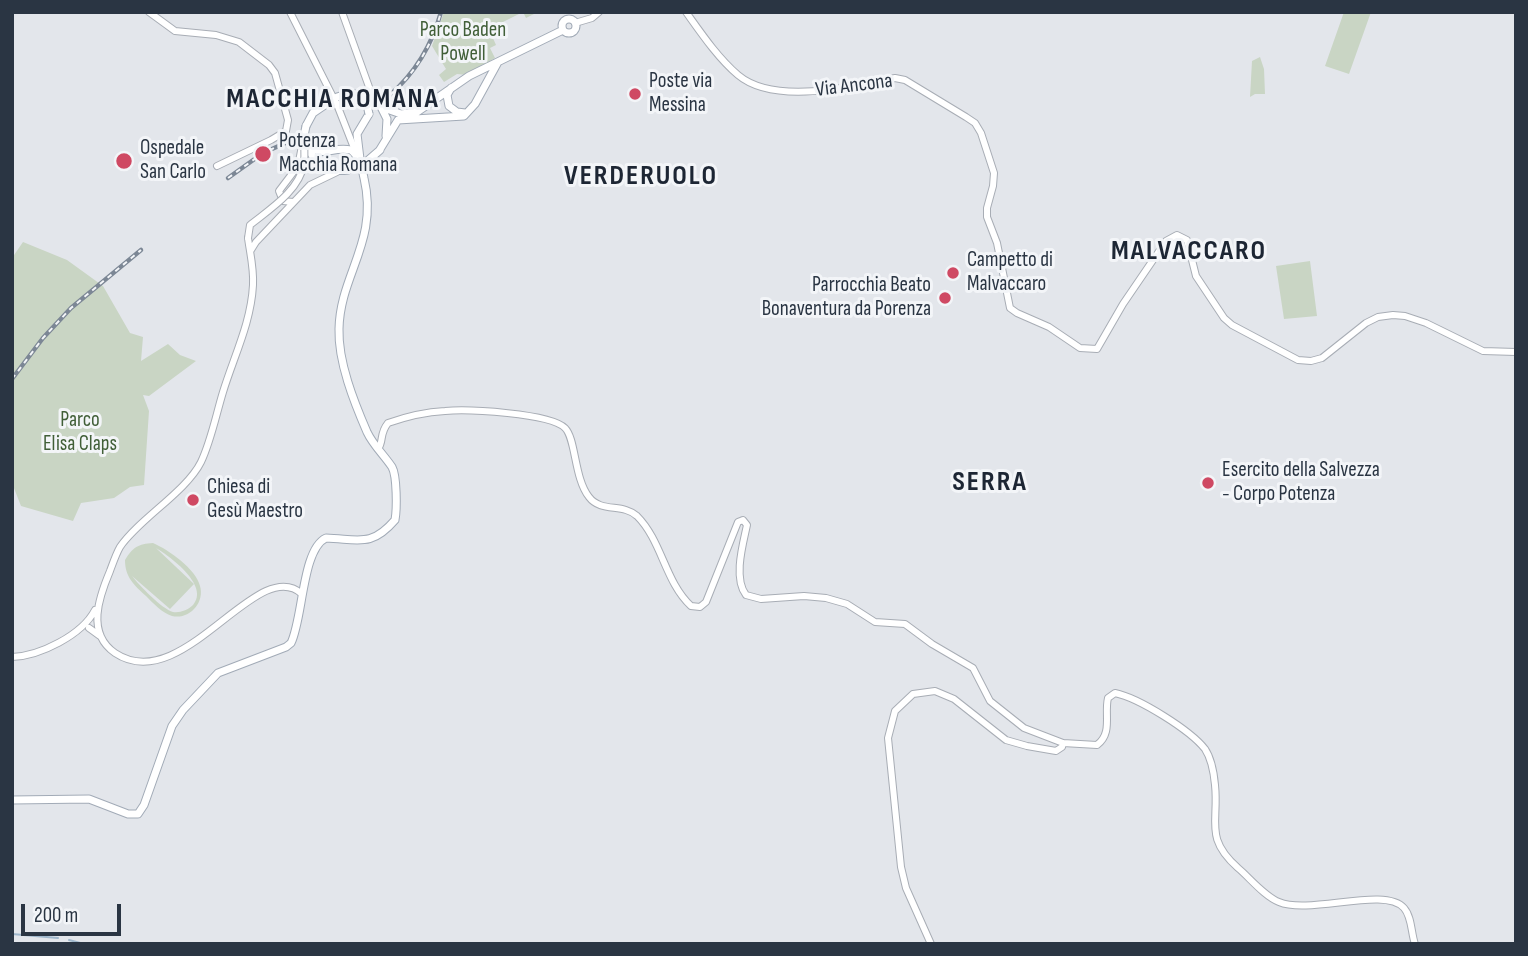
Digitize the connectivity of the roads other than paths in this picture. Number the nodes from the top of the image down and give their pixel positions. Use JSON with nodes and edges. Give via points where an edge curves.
{"nodes":[{"id":1,"x":149,"y":12,"type":"edge"},
{"id":2,"x":290,"y":12,"type":"edge"},
{"id":3,"x":342,"y":12,"type":"edge"},
{"id":4,"x":561,"y":12,"type":"edge"},
{"id":5,"x":599,"y":12,"type":"edge"},
{"id":6,"x":686,"y":12,"type":"edge"},
{"id":7,"x":567,"y":20,"type":"junction"},
{"id":8,"x":575,"y":23,"type":"junction"},
{"id":9,"x":563,"y":30,"type":"junction"},
{"id":10,"x":499,"y":60,"type":"junction"},
{"id":11,"x":474,"y":74,"type":"junction"},
{"id":12,"x":327,"y":83,"type":"junction"},
{"id":13,"x":484,"y":86,"type":"junction"},
{"id":14,"x":451,"y":88,"type":"junction"},
{"id":15,"x":369,"y":97,"type":"junction"},
{"id":16,"x":334,"y":99,"type":"junction"},
{"id":17,"x":384,"y":107,"type":"junction"},
{"id":18,"x":318,"y":110,"type":"junction"},
{"id":19,"x":469,"y":111,"type":"junction"},
{"id":20,"x":304,"y":136,"type":"junction"},
{"id":21,"x":379,"y":151,"type":"junction"},
{"id":22,"x":356,"y":153,"type":"junction"},
{"id":23,"x":363,"y":164,"type":"junction"},
{"id":24,"x":217,"y":166,"type":"dead end"},
{"id":25,"x":345,"y":171,"type":"joint"},
{"id":26,"x":283,"y":185,"type":"junction"},
{"id":27,"x":294,"y":201,"type":"junction"},
{"id":28,"x":251,"y":252,"type":"junction"},
{"id":29,"x":1516,"y":352,"type":"edge"},
{"id":30,"x":378,"y":449,"type":"junction"},
{"id":31,"x":306,"y":583,"type":"junction"},
{"id":32,"x":293,"y":591,"type":"junction"},
{"id":33,"x":302,"y":594,"type":"junction"},
{"id":34,"x":299,"y":611,"type":"junction"},
{"id":35,"x":92,"y":624,"type":"junction"},
{"id":36,"x":12,"y":657,"type":"edge"},
{"id":37,"x":1063,"y":743,"type":"junction"},
{"id":38,"x":12,"y":800,"type":"edge"},
{"id":39,"x":931,"y":944,"type":"edge"},
{"id":40,"x":1415,"y":944,"type":"edge"}],
"edges":[{"from":1,"to":24,"type":"main road","via":[[175,31],[239,42],[275,73],[288,120],[286,131]]},
{"from":2,"to":12,"type":"main road"},
{"from":3,"to":15,"type":"main road"},
{"from":4,"to":7,"type":"main road"},
{"from":5,"to":8,"type":"main road"},
{"from":6,"to":29,"type":"main road","name":"Via Ancona","via":[[727,64],[750,82],[809,92],[905,79],[966,117],[978,128],[993,164],[987,212],[1010,307],[1085,350],[1100,346],[1123,304],[1173,236],[1184,237],[1196,275],[1227,322],[1298,360],[1322,358],[1366,323],[1398,315],[1484,351]]},
{"from":7,"to":8,"type":"main road"},
{"from":7,"to":9,"type":"main road"},
{"from":8,"to":9,"type":"main road","via":[[572,31]]},
{"from":9,"to":10,"type":"main road"},
{"from":10,"to":11,"type":"main road"},
{"from":10,"to":13,"type":"main road"},
{"from":11,"to":13,"type":"main road","via":[[481,76]]},
{"from":11,"to":14,"type":"main road"},
{"from":12,"to":16,"type":"main road"},
{"from":12,"to":18,"type":"main road","via":[[328,95]]},
{"from":13,"to":19,"type":"main road"},
{"from":14,"to":17,"type":"main road","via":[[416,112],[401,114]]},
{"from":14,"to":19,"type":"main road","via":[[449,106],[460,113]]},
{"from":15,"to":16,"type":"main road","via":[[350,93]]},
{"from":15,"to":17,"type":"main road","bridge":true},
{"from":15,"to":23,"type":"main road","bridge":true,"via":[[369,114],[357,134]]},
{"from":16,"to":18,"type":"main road"},
{"from":16,"to":22,"type":"main road"},
{"from":17,"to":21,"type":"main road","via":[[387,129]]},
{"from":18,"to":20,"type":"main road","bridge":true},
{"from":19,"to":21,"type":"main road","via":[[461,117],[398,120]]},
{"from":20,"to":22,"type":"main road","via":[[316,151],[348,149]]},
{"from":20,"to":25,"type":"main road","bridge":true,"via":[[317,162],[330,170]]},
{"from":20,"to":26,"type":"main road","bridge":true,"via":[[298,166]]},
{"from":20,"to":28,"type":"main road","bridge":true,"via":[[299,177],[274,207],[250,225]]},
{"from":21,"to":23,"type":"main road"},
{"from":22,"to":23,"type":"main road"},
{"from":23,"to":30,"type":"main road","via":[[368,218],[340,314],[339,343],[365,427]]},
{"from":25,"to":27,"type":"main road","via":[[318,179]]},
{"from":26,"to":27,"type":"main road","via":[[279,197]]},
{"from":26,"to":27,"type":"main road","via":[[296,187],[299,194]]},
{"from":27,"to":28,"type":"main road"},
{"from":28,"to":35,"type":"main road","via":[[253,285],[241,342],[197,469],[120,547]]},
{"from":30,"to":31,"type":"main road","via":[[394,469],[395,520],[367,540],[321,540]]},
{"from":30,"to":37,"type":"main road","via":[[388,423],[445,411],[530,416],[562,425],[569,433],[577,473],[589,498],[602,506],[629,510],[639,518],[691,606],[704,604],[738,522],[743,520],[747,525],[742,588],[748,596],[826,598],[847,604],[876,622],[909,625],[973,668],[993,704],[1031,732]]},
{"from":31,"to":32,"type":"main road"},
{"from":31,"to":33,"type":"main road"},
{"from":32,"to":33,"type":"main road"},
{"from":32,"to":34,"type":"main road"},
{"from":32,"to":35,"type":"main road","via":[[280,587],[258,595],[187,648],[161,659],[126,658],[113,651]]},
{"from":33,"to":34,"type":"main road"},
{"from":34,"to":38,"type":"main road","via":[[288,645],[218,673],[183,710],[172,726],[138,814],[89,799]]},
{"from":35,"to":36,"type":"main road","via":[[42,651]]},
{"from":37,"to":39,"type":"main road","via":[[1056,751],[1006,740],[954,698],[935,691],[913,694],[895,710],[888,738],[901,867]]},
{"from":37,"to":40,"type":"main road","via":[[1101,743],[1108,720],[1107,703],[1114,693],[1167,718],[1207,753],[1216,787],[1215,834],[1233,863],[1279,902],[1394,902],[1407,912]]}]}
